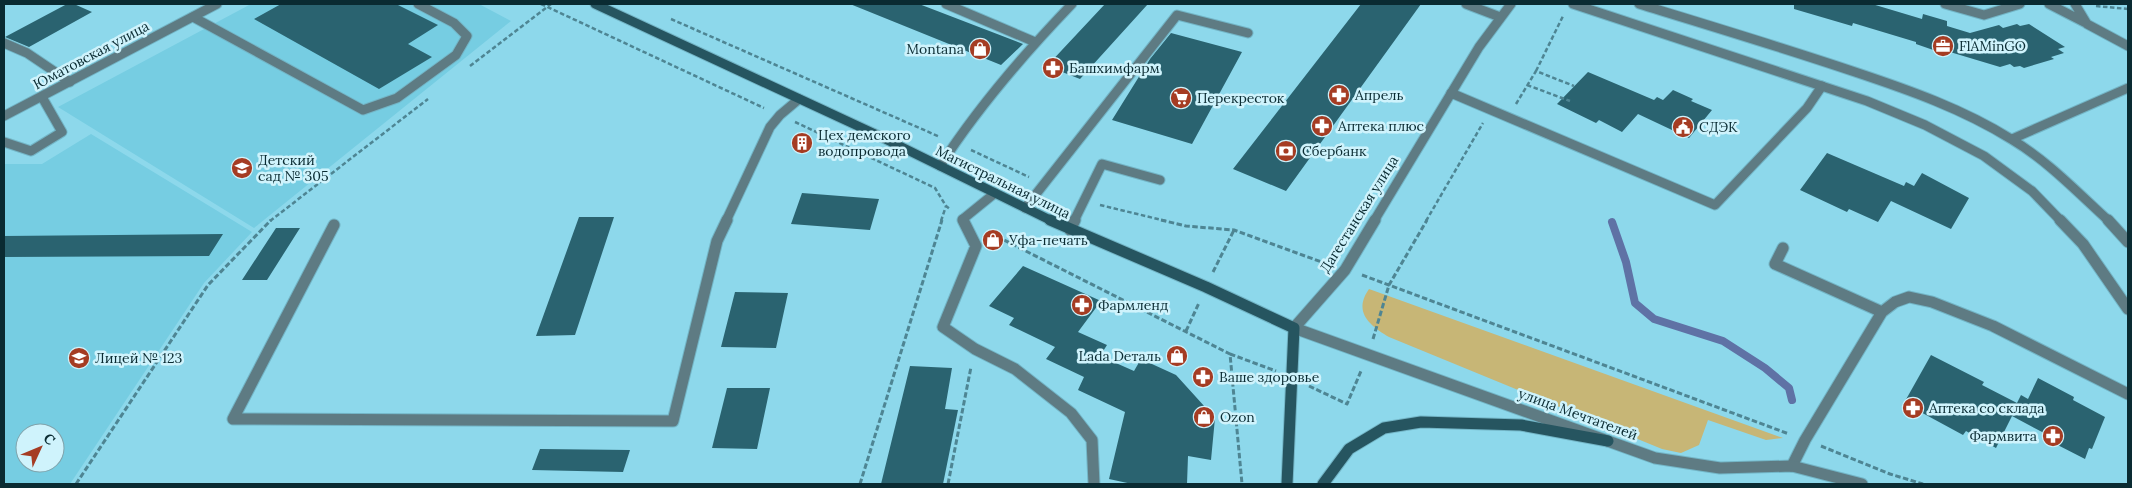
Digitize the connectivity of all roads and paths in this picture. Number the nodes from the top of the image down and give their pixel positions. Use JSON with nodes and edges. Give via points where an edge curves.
{"nodes":[{"id":1,"x":217,"y":4,"type":"edge"},
{"id":2,"x":418,"y":4,"type":"edge"},
{"id":3,"x":541,"y":4,"type":"edge"},
{"id":4,"x":551,"y":4,"type":"edge"},
{"id":5,"x":594,"y":4,"type":"edge"},
{"id":6,"x":946,"y":4,"type":"edge"},
{"id":7,"x":1072,"y":4,"type":"edge"},
{"id":8,"x":1466,"y":4,"type":"edge"},
{"id":9,"x":1511,"y":4,"type":"edge"},
{"id":10,"x":1573,"y":4,"type":"edge"},
{"id":11,"x":1639,"y":4,"type":"edge"},
{"id":12,"x":1944,"y":4,"type":"edge"},
{"id":13,"x":2020,"y":4,"type":"edge"},
{"id":14,"x":2049,"y":4,"type":"edge"},
{"id":15,"x":2074,"y":5,"type":"edge"},
{"id":16,"x":547,"y":7,"type":"junction"},
{"id":17,"x":2128,"y":9,"type":"edge"},
{"id":18,"x":1565,"y":12,"type":"dead end"},
{"id":19,"x":664,"y":16,"type":"dead end"},
{"id":20,"x":193,"y":17,"type":"junction"},
{"id":21,"x":1500,"y":17,"type":"junction"},
{"id":22,"x":2087,"y":24,"type":"junction"},
{"id":23,"x":1248,"y":33,"type":"dead end"},
{"id":24,"x":1035,"y":42,"type":"junction"},
{"id":25,"x":4,"y":43,"type":"edge"},
{"id":26,"x":2128,"y":46,"type":"edge"},
{"id":27,"x":470,"y":67,"type":"dead end"},
{"id":28,"x":1536,"y":71,"type":"junction"},
{"id":29,"x":70,"y":82,"type":"junction"},
{"id":30,"x":1527,"y":85,"type":"junction"},
{"id":31,"x":1574,"y":86,"type":"dead end"},
{"id":32,"x":1822,"y":86,"type":"junction"},
{"id":33,"x":2128,"y":88,"type":"edge"},
{"id":34,"x":1451,"y":92,"type":"junction"},
{"id":35,"x":431,"y":96,"type":"dead end"},
{"id":36,"x":42,"y":97,"type":"junction"},
{"id":37,"x":799,"y":99,"type":"junction"},
{"id":38,"x":1570,"y":101,"type":"dead end"},
{"id":39,"x":1491,"y":109,"type":"junction"},
{"id":40,"x":780,"y":115,"type":"junction"},
{"id":41,"x":4,"y":116,"type":"edge"},
{"id":42,"x":1508,"y":117,"type":"junction"},
{"id":43,"x":2012,"y":139,"type":"junction"},
{"id":44,"x":4,"y":142,"type":"edge"},
{"id":45,"x":954,"y":143,"type":"junction"},
{"id":46,"x":940,"y":166,"type":"junction"},
{"id":47,"x":1160,"y":180,"type":"dead end"},
{"id":48,"x":1043,"y":184,"type":"junction"},
{"id":49,"x":995,"y":193,"type":"junction"},
{"id":50,"x":1082,"y":201,"type":"junction"},
{"id":51,"x":946,"y":206,"type":"junction"},
{"id":52,"x":1025,"y":208,"type":"junction"},
{"id":53,"x":963,"y":219,"type":"junction"},
{"id":54,"x":334,"y":225,"type":"dead end"},
{"id":55,"x":1070,"y":230,"type":"junction"},
{"id":56,"x":2128,"y":242,"type":"edge"},
{"id":57,"x":1783,"y":248,"type":"dead end"},
{"id":58,"x":1345,"y":270,"type":"junction"},
{"id":59,"x":1389,"y":285,"type":"junction"},
{"id":60,"x":2128,"y":309,"type":"edge"},
{"id":61,"x":1882,"y":312,"type":"junction"},
{"id":62,"x":1294,"y":328,"type":"junction"},
{"id":63,"x":975,"y":349,"type":"junction"},
{"id":64,"x":2128,"y":394,"type":"edge"},
{"id":65,"x":1805,"y":440,"type":"junction"},
{"id":66,"x":1608,"y":441,"type":"junction"},
{"id":67,"x":1792,"y":466,"type":"junction"},
{"id":68,"x":76,"y":484,"type":"edge"},
{"id":69,"x":860,"y":484,"type":"edge"},
{"id":70,"x":948,"y":484,"type":"edge"},
{"id":71,"x":1094,"y":484,"type":"edge"},
{"id":72,"x":1242,"y":484,"type":"edge"},
{"id":73,"x":1287,"y":484,"type":"edge"},
{"id":74,"x":1322,"y":484,"type":"edge"},
{"id":75,"x":1862,"y":484,"type":"edge"},
{"id":76,"x":1923,"y":484,"type":"edge"}],
"edges":[{"from":1,"to":20,"type":"street","name":"Юматовская улица"},
{"from":2,"to":20,"type":"street","via":[[454,23],[467,36],[456,55],[397,98],[363,110]]},
{"from":3,"to":16,"type":"path"},
{"from":4,"to":16,"type":"path"},
{"from":5,"to":37,"type":"street","name":"Магистральная улица"},
{"from":6,"to":24,"type":"street"},
{"from":7,"to":24,"type":"street"},
{"from":8,"to":21,"type":"street"},
{"from":9,"to":21,"type":"street","name":"Дагестанская улица"},
{"from":10,"to":32,"type":"street"},
{"from":11,"to":43,"type":"street","via":[[1811,56],[1900,87],[1960,112]]},
{"from":12,"to":13,"type":"street","via":[[1984,15]]},
{"from":14,"to":22,"type":"street"},
{"from":15,"to":17,"type":"path"},
{"from":15,"to":22,"type":"street"},
{"from":16,"to":27,"type":"path"},
{"from":16,"to":40,"type":"path"},
{"from":18,"to":28,"type":"path"},
{"from":19,"to":45,"type":"path"},
{"from":20,"to":29,"type":"street","name":"Юматовская улица"},
{"from":21,"to":34,"type":"street","name":"Дагестанская улица"},
{"from":22,"to":26,"type":"street"},
{"from":23,"to":48,"type":"street","via":[[1177,15]]},
{"from":24,"to":45,"type":"street"},
{"from":25,"to":29,"type":"street","via":[[27,53]]},
{"from":28,"to":30,"type":"path"},
{"from":28,"to":31,"type":"path"},
{"from":29,"to":36,"type":"street","name":"Юматовская улица"},
{"from":30,"to":38,"type":"path"},
{"from":30,"to":42,"type":"path"},
{"from":32,"to":42,"type":"street","via":[[1807,108],[1715,205]]},
{"from":32,"to":60,"type":"street","via":[[1925,125],[1984,156],[2032,191],[2083,244]]},
{"from":33,"to":43,"type":"street"},
{"from":34,"to":39,"type":"street"},
{"from":34,"to":58,"type":"street","name":"Дагестанская улица"},
{"from":35,"to":68,"type":"path","via":[[275,216],[208,285]]},
{"from":36,"to":41,"type":"street","name":"Юматовская улица"},
{"from":36,"to":44,"type":"street","via":[[62,132],[31,151]]},
{"from":37,"to":40,"type":"street"},
{"from":37,"to":46,"type":"street","name":"Магистральная улица"},
{"from":39,"to":42,"type":"street"},
{"from":39,"to":59,"type":"path"},
{"from":40,"to":51,"type":"path","via":[[935,188]]},
{"from":40,"to":54,"type":"street","via":[[770,128],[717,241],[673,420],[233,419]]},
{"from":43,"to":56,"type":"street","via":[[2044,162],[2118,229]]},
{"from":45,"to":46,"type":"street"},
{"from":45,"to":48,"type":"path"},
{"from":46,"to":49,"type":"street","name":"Магистральная улица"},
{"from":47,"to":50,"type":"street","via":[[1102,164]]},
{"from":48,"to":52,"type":"street"},
{"from":49,"to":52,"type":"street","name":"Магистральная улица"},
{"from":49,"to":53,"type":"street"},
{"from":50,"to":55,"type":"street"},
{"from":50,"to":58,"type":"path","via":[[1186,226],[1234,230]]},
{"from":51,"to":53,"type":"path"},
{"from":51,"to":69,"type":"path"},
{"from":52,"to":55,"type":"street","name":"Магистральная улица"},
{"from":53,"to":63,"type":"street","via":[[976,246],[944,327]]},
{"from":53,"to":72,"type":"path","via":[[1230,354]]},
{"from":55,"to":62,"type":"street","name":"Магистральная улица"},
{"from":57,"to":61,"type":"street","via":[[1775,264]]},
{"from":58,"to":59,"type":"path"},
{"from":58,"to":62,"type":"street","name":"Дагестанская улица"},
{"from":59,"to":65,"type":"path"},
{"from":61,"to":64,"type":"street","via":[[1909,297],[1932,302],[1993,326]]},
{"from":61,"to":65,"type":"street"},
{"from":62,"to":66,"type":"street","name":"улица Мечтателей"},
{"from":62,"to":73,"type":"street"},
{"from":63,"to":70,"type":"path"},
{"from":63,"to":71,"type":"street","via":[[1016,369],[1071,413],[1092,440]]},
{"from":65,"to":67,"type":"street"},
{"from":65,"to":76,"type":"path"},
{"from":66,"to":67,"type":"street","name":"улица Мечтателей","via":[[1654,458],[1720,468]]},
{"from":66,"to":74,"type":"street","via":[[1521,426],[1421,422],[1384,428],[1349,449]]},
{"from":67,"to":75,"type":"street","name":"улица Мечтателей"}]}
